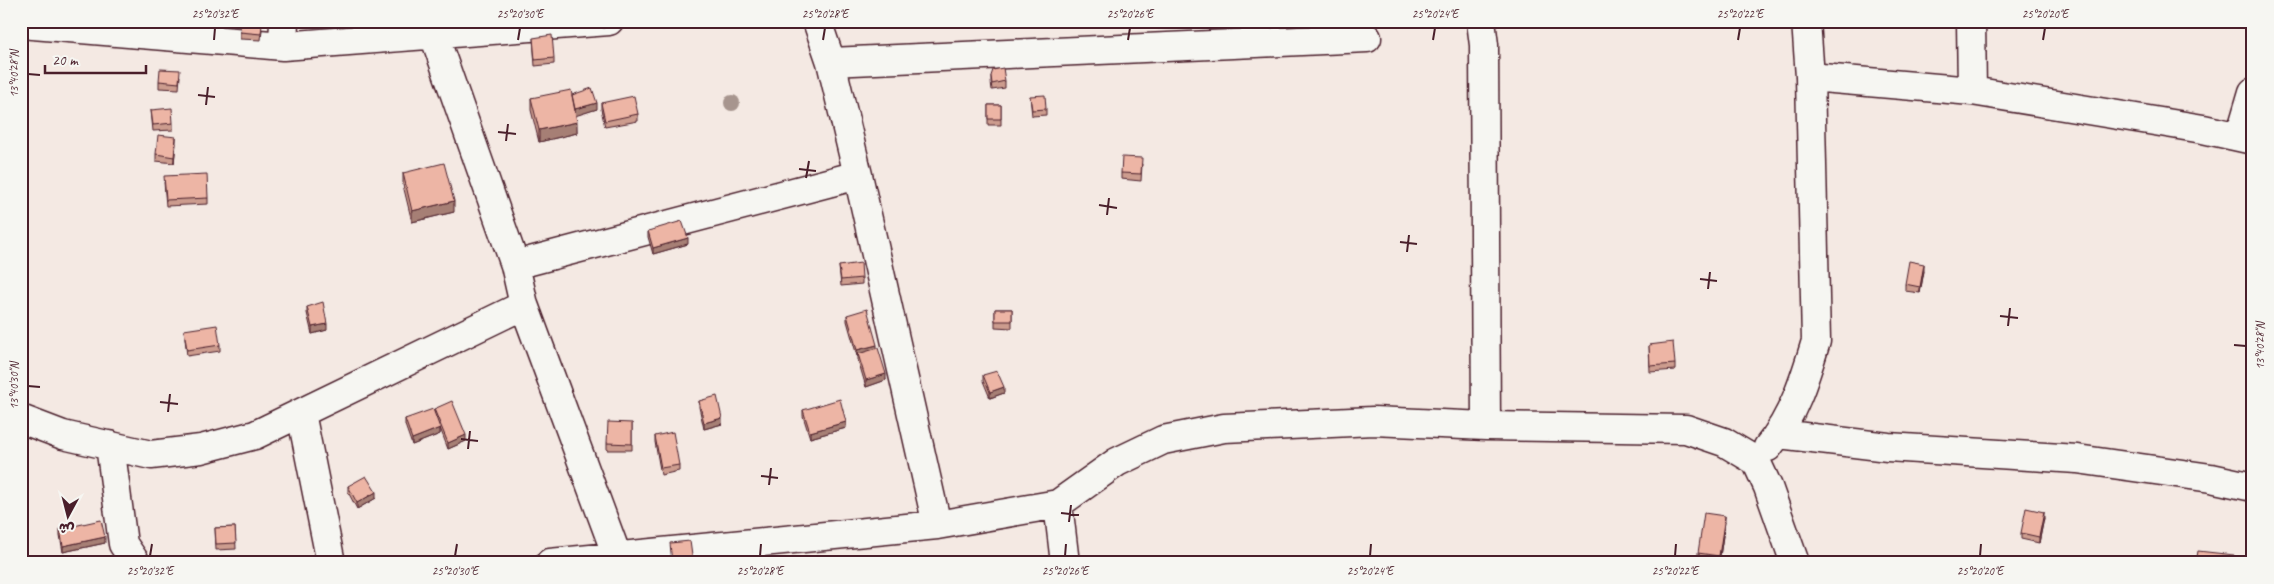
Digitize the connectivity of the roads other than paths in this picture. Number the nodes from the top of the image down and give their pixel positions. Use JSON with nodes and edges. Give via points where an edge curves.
{"nodes":[{"id":1,"x":609,"y":21,"type":"edge"},
{"id":2,"x":817,"y":21,"type":"edge"},
{"id":3,"x":1481,"y":21,"type":"edge"},
{"id":4,"x":1806,"y":21,"type":"edge"},
{"id":5,"x":1971,"y":21,"type":"edge"},
{"id":6,"x":21,"y":24,"type":"edge"},
{"id":7,"x":284,"y":34,"type":"edge"},
{"id":8,"x":434,"y":35,"type":"junction"},
{"id":9,"x":1367,"y":38,"type":"dead end"},
{"id":10,"x":831,"y":62,"type":"junction"},
{"id":11,"x":1810,"y":77,"type":"junction"},
{"id":12,"x":1972,"y":91,"type":"junction"},
{"id":13,"x":2253,"y":92,"type":"edge"},
{"id":14,"x":2246,"y":138,"type":"edge"},
{"id":15,"x":858,"y":174,"type":"junction"},
{"id":16,"x":515,"y":265,"type":"junction"},
{"id":17,"x":524,"y":305,"type":"junction"},
{"id":18,"x":301,"y":413,"type":"junction"},
{"id":19,"x":21,"y":419,"type":"edge"},
{"id":20,"x":1486,"y":426,"type":"junction"},
{"id":21,"x":1780,"y":434,"type":"junction"},
{"id":22,"x":110,"y":445,"type":"junction"},
{"id":23,"x":1756,"y":462,"type":"junction"},
{"id":24,"x":2253,"y":487,"type":"edge"},
{"id":25,"x":1058,"y":504,"type":"junction"},
{"id":26,"x":937,"y":525,"type":"junction"},
{"id":27,"x":617,"y":556,"type":"junction"},
{"id":28,"x":136,"y":563,"type":"edge"},
{"id":29,"x":330,"y":563,"type":"edge"},
{"id":30,"x":550,"y":563,"type":"edge"},
{"id":31,"x":1065,"y":563,"type":"edge"},
{"id":32,"x":1795,"y":563,"type":"edge"}],
"edges":[{"from":1,"to":8,"type":"street"},
{"from":2,"to":10,"type":"street"},
{"from":3,"to":20,"type":"street","via":[[1484,45]]},
{"from":4,"to":11,"type":"street"},
{"from":5,"to":12,"type":"street"},
{"from":6,"to":7,"type":"street"},
{"from":7,"to":8,"type":"street"},
{"from":8,"to":16,"type":"street"},
{"from":9,"to":10,"type":"street"},
{"from":10,"to":15,"type":"street"},
{"from":11,"to":12,"type":"street"},
{"from":11,"to":21,"type":"street","via":[[1816,341],[1805,379]]},
{"from":12,"to":14,"type":"street"},
{"from":13,"to":14,"type":"street"},
{"from":15,"to":16,"type":"street"},
{"from":15,"to":26,"type":"street"},
{"from":16,"to":17,"type":"street"},
{"from":17,"to":18,"type":"street"},
{"from":17,"to":27,"type":"street"},
{"from":18,"to":22,"type":"street","via":[[255,435],[201,449],[151,455]]},
{"from":18,"to":29,"type":"street"},
{"from":19,"to":22,"type":"street","via":[[63,435]]},
{"from":20,"to":23,"type":"street","via":[[1686,429],[1724,442]]},
{"from":20,"to":25,"type":"street","via":[[1373,421],[1224,428],[1163,440],[1117,462]]},
{"from":21,"to":23,"type":"street"},
{"from":21,"to":24,"type":"street","via":[[1888,447],[2077,459]]},
{"from":22,"to":28,"type":"street","via":[[123,544]]},
{"from":23,"to":32,"type":"street","via":[[1768,486]]},
{"from":25,"to":26,"type":"street"},
{"from":25,"to":31,"type":"street"},
{"from":26,"to":27,"type":"street"},
{"from":27,"to":30,"type":"street"}]}
